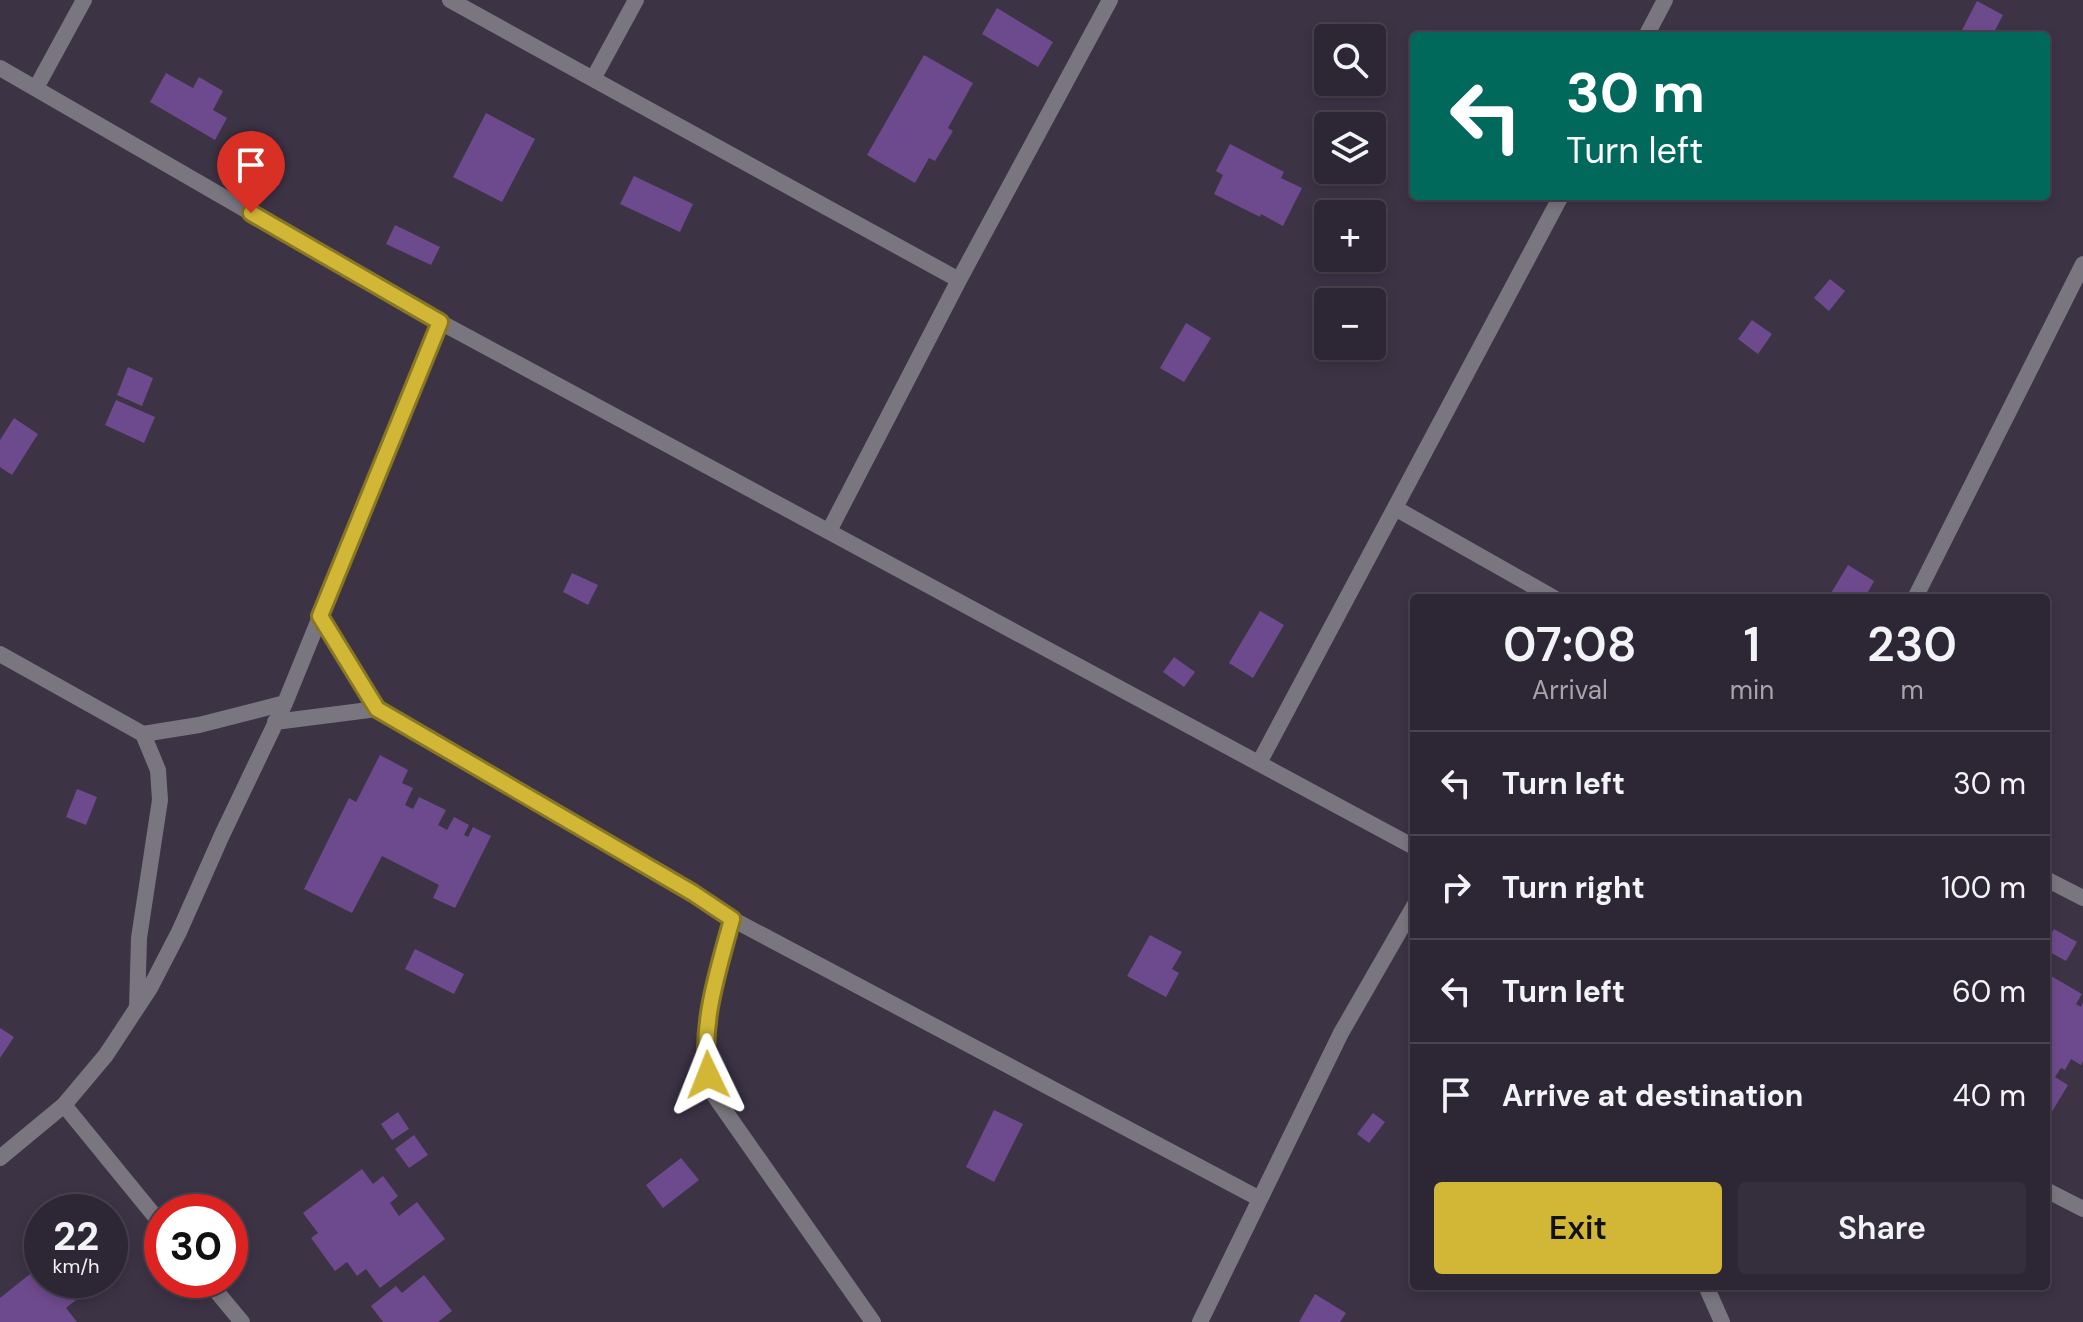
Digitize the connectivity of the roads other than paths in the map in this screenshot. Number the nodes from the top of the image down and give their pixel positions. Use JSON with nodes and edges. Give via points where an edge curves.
{"nodes":[{"id":1,"x":84,"y":0,"type":"edge"},
{"id":2,"x":450,"y":0,"type":"edge"},
{"id":3,"x":636,"y":0,"type":"edge"},
{"id":4,"x":1110,"y":0,"type":"edge"},
{"id":5,"x":1665,"y":0,"type":"edge"},
{"id":6,"x":1648,"y":32,"type":"edge"},
{"id":7,"x":0,"y":68,"type":"edge"},
{"id":8,"x":593,"y":79,"type":"junction"},
{"id":9,"x":36,"y":88,"type":"junction"},
{"id":10,"x":1559,"y":200,"type":"edge"},
{"id":11,"x":2083,"y":264,"type":"edge"},
{"id":12,"x":959,"y":280,"type":"junction"},
{"id":13,"x":440,"y":322,"type":"junction"},
{"id":14,"x":1395,"y":508,"type":"junction"},
{"id":15,"x":829,"y":531,"type":"junction"},
{"id":16,"x":1547,"y":594,"type":"edge"},
{"id":17,"x":1917,"y":594,"type":"edge"},
{"id":18,"x":320,"y":616,"type":"junction"},
{"id":19,"x":0,"y":654,"type":"edge"},
{"id":20,"x":285,"y":703,"type":"junction"},
{"id":21,"x":377,"y":709,"type":"junction"},
{"id":22,"x":275,"y":722,"type":"junction"},
{"id":23,"x":143,"y":734,"type":"junction"},
{"id":24,"x":1259,"y":763,"type":"junction"},
{"id":25,"x":1410,"y":845,"type":"edge"},
{"id":26,"x":2050,"y":881,"type":"edge"},
{"id":27,"x":2083,"y":898,"type":"edge"},
{"id":28,"x":1410,"y":913,"type":"edge"},
{"id":29,"x":732,"y":919,"type":"junction"},
{"id":30,"x":137,"y":1011,"type":"junction"},
{"id":31,"x":64,"y":1105,"type":"junction"},
{"id":32,"x":0,"y":1158,"type":"edge"},
{"id":33,"x":2050,"y":1192,"type":"edge"},
{"id":34,"x":1260,"y":1199,"type":"junction"},
{"id":35,"x":144,"y":1203,"type":"edge"},
{"id":36,"x":2083,"y":1209,"type":"edge"},
{"id":37,"x":1708,"y":1290,"type":"edge"},
{"id":38,"x":222,"y":1298,"type":"edge"},
{"id":39,"x":242,"y":1322,"type":"edge"},
{"id":40,"x":873,"y":1322,"type":"edge"},
{"id":41,"x":1200,"y":1322,"type":"edge"},
{"id":42,"x":1722,"y":1322,"type":"edge"}],
"edges":[{"from":1,"to":9,"type":"street"},
{"from":2,"to":8,"type":"street"},
{"from":3,"to":8,"type":"street"},
{"from":4,"to":12,"type":"street"},
{"from":5,"to":6,"type":"street"},
{"from":7,"to":9,"type":"street"},
{"from":8,"to":12,"type":"street"},
{"from":9,"to":13,"type":"street"},
{"from":10,"to":14,"type":"street"},
{"from":11,"to":17,"type":"street"},
{"from":12,"to":15,"type":"street"},
{"from":13,"to":15,"type":"street"},
{"from":13,"to":18,"type":"street"},
{"from":14,"to":16,"type":"street"},
{"from":14,"to":24,"type":"street"},
{"from":15,"to":24,"type":"street"},
{"from":18,"to":20,"type":"street"},
{"from":18,"to":21,"type":"street"},
{"from":19,"to":23,"type":"street"},
{"from":20,"to":22,"type":"street"},
{"from":20,"to":23,"type":"street"},
{"from":21,"to":22,"type":"street"},
{"from":21,"to":29,"type":"street"},
{"from":22,"to":30,"type":"street"},
{"from":23,"to":30,"type":"street","via":[[158,770],[160,800],[139,938]]},
{"from":24,"to":25,"type":"street"},
{"from":26,"to":27,"type":"street"},
{"from":28,"to":34,"type":"street","via":[[1341,1033]]},
{"from":29,"to":34,"type":"street"},
{"from":29,"to":40,"type":"street","via":[[708,1024],[711,1091]]},
{"from":30,"to":31,"type":"street"},
{"from":31,"to":32,"type":"street"},
{"from":31,"to":35,"type":"street"},
{"from":33,"to":36,"type":"street"},
{"from":34,"to":41,"type":"street"},
{"from":37,"to":42,"type":"street"},
{"from":38,"to":39,"type":"street"}]}
